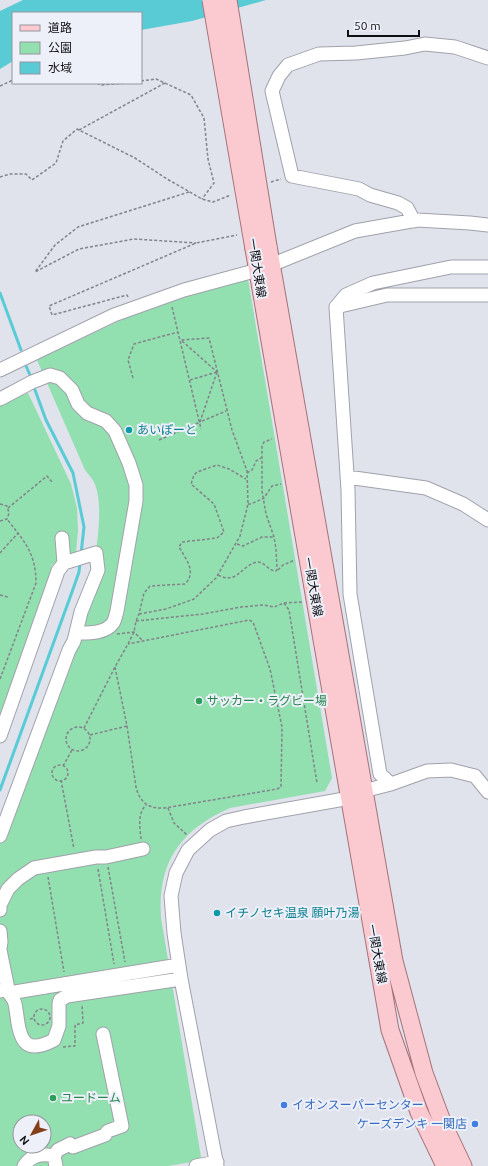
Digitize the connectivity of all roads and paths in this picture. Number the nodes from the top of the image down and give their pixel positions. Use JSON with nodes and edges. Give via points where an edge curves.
{"nodes":[{"id":1,"x":211,"y":0,"type":"edge"},
{"id":2,"x":228,"y":0,"type":"edge"},
{"id":3,"x":488,"y":58,"type":"edge"},
{"id":4,"x":12,"y":80,"type":"edge"},
{"id":5,"x":142,"y":81,"type":"edge"},
{"id":6,"x":165,"y":83,"type":"junction"},
{"id":7,"x":98,"y":84,"type":"edge"},
{"id":8,"x":114,"y":84,"type":"edge"},
{"id":9,"x":0,"y":86,"type":"edge"},
{"id":10,"x":80,"y":130,"type":"junction"},
{"id":11,"x":0,"y":177,"type":"edge"},
{"id":12,"x":189,"y":192,"type":"junction"},
{"id":13,"x":414,"y":221,"type":"junction"},
{"id":14,"x":488,"y":226,"type":"edge"},
{"id":15,"x":237,"y":235,"type":"dead end"},
{"id":16,"x":196,"y":243,"type":"junction"},
{"id":17,"x":261,"y":248,"type":"junction"},
{"id":18,"x":265,"y":267,"type":"junction"},
{"id":19,"x":488,"y":267,"type":"edge"},
{"id":20,"x":170,"y":295,"type":"junction"},
{"id":21,"x":488,"y":295,"type":"edge"},
{"id":22,"x":132,"y":308,"type":"junction"},
{"id":23,"x":336,"y":308,"type":"junction"},
{"id":24,"x":178,"y":332,"type":"junction"},
{"id":25,"x":180,"y":340,"type":"junction"},
{"id":26,"x":0,"y":370,"type":"edge"},
{"id":27,"x":217,"y":372,"type":"junction"},
{"id":28,"x":133,"y":378,"type":"dead end"},
{"id":29,"x":190,"y":380,"type":"junction"},
{"id":30,"x":0,"y":399,"type":"edge"},
{"id":31,"x":227,"y":411,"type":"junction"},
{"id":32,"x":200,"y":422,"type":"junction"},
{"id":33,"x":201,"y":429,"type":"dead end"},
{"id":34,"x":272,"y":439,"type":"dead end"},
{"id":35,"x":159,"y":440,"type":"dead end"},
{"id":36,"x":262,"y":458,"type":"junction"},
{"id":37,"x":247,"y":473,"type":"junction"},
{"id":38,"x":347,"y":478,"type":"junction"},
{"id":39,"x":246,"y":479,"type":"junction"},
{"id":40,"x":52,"y":482,"type":"dead end"},
{"id":41,"x":284,"y":483,"type":"dead end"},
{"id":42,"x":264,"y":498,"type":"junction"},
{"id":43,"x":0,"y":504,"type":"edge"},
{"id":44,"x":248,"y":504,"type":"junction"},
{"id":45,"x":8,"y":508,"type":"junction"},
{"id":46,"x":6,"y":519,"type":"junction"},
{"id":47,"x":488,"y":520,"type":"edge"},
{"id":48,"x":0,"y":521,"type":"edge"},
{"id":49,"x":18,"y":533,"type":"junction"},
{"id":50,"x":274,"y":537,"type":"junction"},
{"id":51,"x":62,"y":538,"type":"dead end"},
{"id":52,"x":236,"y":544,"type":"junction"},
{"id":53,"x":0,"y":553,"type":"edge"},
{"id":54,"x":297,"y":559,"type":"dead end"},
{"id":55,"x":64,"y":563,"type":"junction"},
{"id":56,"x":276,"y":571,"type":"junction"},
{"id":57,"x":218,"y":575,"type":"junction"},
{"id":58,"x":0,"y":595,"type":"edge"},
{"id":59,"x":8,"y":597,"type":"dead end"},
{"id":60,"x":304,"y":602,"type":"dead end"},
{"id":61,"x":284,"y":603,"type":"junction"},
{"id":62,"x":139,"y":614,"type":"junction"},
{"id":63,"x":136,"y":620,"type":"junction"},
{"id":64,"x":76,"y":633,"type":"junction"},
{"id":65,"x":128,"y":644,"type":"junction"},
{"id":66,"x":115,"y":667,"type":"junction"},
{"id":67,"x":0,"y":679,"type":"edge"},
{"id":68,"x":127,"y":726,"type":"junction"},
{"id":69,"x":84,"y":728,"type":"junction"},
{"id":70,"x":0,"y":736,"type":"edge"},
{"id":71,"x":90,"y":736,"type":"junction"},
{"id":72,"x":72,"y":750,"type":"junction"},
{"id":73,"x":63,"y":766,"type":"junction"},
{"id":74,"x":61,"y":780,"type":"junction"},
{"id":75,"x":318,"y":783,"type":"dead end"},
{"id":76,"x":392,"y":784,"type":"junction"},
{"id":77,"x":488,"y":792,"type":"edge"},
{"id":78,"x":356,"y":794,"type":"junction"},
{"id":79,"x":146,"y":805,"type":"junction"},
{"id":80,"x":168,"y":808,"type":"junction"},
{"id":81,"x":0,"y":836,"type":"edge"},
{"id":82,"x":188,"y":837,"type":"dead end"},
{"id":83,"x":143,"y":849,"type":"joint"},
{"id":84,"x":101,"y":857,"type":"junction"},
{"id":85,"x":76,"y":861,"type":"junction"},
{"id":86,"x":46,"y":865,"type":"junction"},
{"id":87,"x":0,"y":910,"type":"edge"},
{"id":88,"x":0,"y":931,"type":"edge"},
{"id":89,"x":0,"y":949,"type":"edge"},
{"id":90,"x":179,"y":965,"type":"junction"},
{"id":91,"x":126,"y":968,"type":"dead end"},
{"id":92,"x":115,"y":970,"type":"dead end"},
{"id":93,"x":65,"y":978,"type":"dead end"},
{"id":94,"x":181,"y":979,"type":"junction"},
{"id":95,"x":0,"y":991,"type":"edge"},
{"id":96,"x":82,"y":1000,"type":"dead end"},
{"id":97,"x":34,"y":1018,"type":"junction"},
{"id":98,"x":30,"y":1019,"type":"dead end"},
{"id":99,"x":104,"y":1034,"type":"dead end"},
{"id":100,"x":63,"y":1047,"type":"dead end"},
{"id":101,"x":55,"y":1161,"type":"edge"},
{"id":102,"x":217,"y":1164,"type":"edge"},
{"id":103,"x":24,"y":1166,"type":"edge"},
{"id":104,"x":196,"y":1166,"type":"edge"},
{"id":105,"x":445,"y":1166,"type":"edge"},
{"id":106,"x":463,"y":1166,"type":"edge"}],
"edges":[{"from":1,"to":17,"type":"main road","name":"一関大東線","bridge":true},
{"from":2,"to":17,"type":"main road","name":"一関大東線","bridge":true},
{"from":3,"to":13,"type":"street","via":[[455,47],[425,44],[363,52],[319,54],[288,65],[272,91],[292,176],[359,189],[398,203],[407,208]]},
{"from":4,"to":9,"type":"path"},
{"from":5,"to":6,"type":"path","via":[[156,79]]},
{"from":6,"to":10,"type":"path"},
{"from":6,"to":12,"type":"path","via":[[191,96],[204,118],[208,159],[214,183],[202,199]]},
{"from":7,"to":8,"type":"path"},
{"from":10,"to":11,"type":"path","via":[[77,129],[63,141],[56,163],[39,176],[32,180],[26,174]]},
{"from":10,"to":12,"type":"path","via":[[135,158]]},
{"from":12,"to":16,"type":"path","via":[[78,227],[55,245],[36,272],[79,250],[134,238]]},
{"from":13,"to":14,"type":"street"},
{"from":13,"to":18,"type":"street","via":[[355,231]]},
{"from":15,"to":16,"type":"path"},
{"from":16,"to":22,"type":"path","via":[[49,306],[52,315],[127,295]]},
{"from":17,"to":18,"type":"main road","name":"一関大東線"},
{"from":18,"to":20,"type":"street"},
{"from":18,"to":78,"type":"main road","name":"一関大東線"},
{"from":19,"to":23,"type":"street","via":[[451,267],[373,283],[346,295]]},
{"from":20,"to":22,"type":"street"},
{"from":20,"to":24,"type":"path"},
{"from":21,"to":23,"type":"street","via":[[387,296]]},
{"from":22,"to":26,"type":"street"},
{"from":23,"to":38,"type":"street"},
{"from":24,"to":25,"type":"path"},
{"from":24,"to":28,"type":"path","via":[[134,344],[128,360]]},
{"from":25,"to":27,"type":"path"},
{"from":25,"to":27,"type":"path","via":[[209,338]]},
{"from":25,"to":29,"type":"path"},
{"from":27,"to":29,"type":"path"},
{"from":27,"to":31,"type":"path"},
{"from":27,"to":32,"type":"path"},
{"from":29,"to":32,"type":"path"},
{"from":30,"to":64,"type":"street","via":[[50,375],[60,378],[72,390],[78,404],[87,413],[106,421],[115,431],[129,463],[136,485],[136,501],[117,611],[112,624],[103,630]]},
{"from":31,"to":32,"type":"path"},
{"from":31,"to":37,"type":"path"},
{"from":32,"to":33,"type":"path"},
{"from":32,"to":35,"type":"path"},
{"from":34,"to":36,"type":"path","via":[[264,442]]},
{"from":36,"to":37,"type":"path","via":[[256,461],[252,470]]},
{"from":36,"to":42,"type":"path"},
{"from":37,"to":39,"type":"path"},
{"from":38,"to":47,"type":"street","via":[[426,488],[463,504]]},
{"from":38,"to":76,"type":"street","via":[[350,594],[380,774]]},
{"from":39,"to":44,"type":"path"},
{"from":39,"to":62,"type":"path","via":[[218,465],[197,472],[191,484],[214,504],[224,532],[217,538],[182,542],[179,547],[191,568],[189,580],[185,584],[150,586],[144,592]]},
{"from":40,"to":45,"type":"path","via":[[47,476]]},
{"from":41,"to":42,"type":"path","via":[[274,484]]},
{"from":42,"to":44,"type":"path"},
{"from":42,"to":50,"type":"path","via":[[266,514]]},
{"from":43,"to":45,"type":"path"},
{"from":44,"to":52,"type":"path"},
{"from":45,"to":46,"type":"path","via":[[9,515]]},
{"from":46,"to":48,"type":"path"},
{"from":46,"to":49,"type":"path"},
{"from":49,"to":53,"type":"path"},
{"from":49,"to":67,"type":"path","via":[[33,558],[36,583]]},
{"from":50,"to":52,"type":"path","via":[[262,537],[243,546]]},
{"from":50,"to":56,"type":"path","via":[[278,565]]},
{"from":51,"to":55,"type":"street"},
{"from":52,"to":57,"type":"path"},
{"from":54,"to":56,"type":"path","via":[[283,564]]},
{"from":55,"to":64,"type":"street","via":[[96,553],[98,570],[81,612]]},
{"from":55,"to":70,"type":"street","via":[[58,571]]},
{"from":56,"to":57,"type":"path","via":[[258,562],[246,567],[233,578]]},
{"from":57,"to":62,"type":"path","via":[[194,599],[166,609]]},
{"from":58,"to":59,"type":"path"},
{"from":60,"to":61,"type":"path"},
{"from":61,"to":63,"type":"path","via":[[274,607],[241,606],[203,614]]},
{"from":61,"to":75,"type":"path","via":[[289,610]]},
{"from":62,"to":63,"type":"path"},
{"from":63,"to":65,"type":"path"},
{"from":64,"to":81,"type":"street"},
{"from":65,"to":66,"type":"path"},
{"from":65,"to":80,"type":"path","via":[[249,620],[255,626],[270,669],[282,727],[281,787]]},
{"from":66,"to":68,"type":"path"},
{"from":66,"to":69,"type":"path"},
{"from":68,"to":71,"type":"path"},
{"from":68,"to":79,"type":"path","via":[[137,794]]},
{"from":69,"to":71,"type":"path"},
{"from":69,"to":72,"type":"path","via":[[75,727],[67,732],[66,742]]},
{"from":71,"to":72,"type":"path","via":[[86,748]]},
{"from":72,"to":73,"type":"path"},
{"from":73,"to":74,"type":"path","via":[[68,773],[66,778]]},
{"from":73,"to":74,"type":"path","via":[[57,765],[52,770],[55,779]]},
{"from":74,"to":85,"type":"path"},
{"from":76,"to":77,"type":"street","via":[[427,770],[451,770],[475,776]]},
{"from":76,"to":78,"type":"street"},
{"from":78,"to":90,"type":"street","via":[[226,821],[198,839],[188,850],[176,873],[172,896],[172,916]]},
{"from":78,"to":105,"type":"main road","name":"一関大東線","via":[[390,1030],[419,1112]]},
{"from":78,"to":106,"type":"main road","name":"一関大東線","via":[[394,961],[424,1073],[443,1124]]},
{"from":79,"to":80,"type":"path","via":[[156,809]]},
{"from":79,"to":83,"type":"path","via":[[140,822]]},
{"from":80,"to":82,"type":"path","via":[[174,823]]},
{"from":83,"to":84,"type":"street"},
{"from":84,"to":85,"type":"street"},
{"from":84,"to":91,"type":"path"},
{"from":84,"to":92,"type":"path"},
{"from":85,"to":86,"type":"street"},
{"from":86,"to":87,"type":"street","via":[[34,868],[18,879],[8,889]]},
{"from":86,"to":93,"type":"path"},
{"from":88,"to":89,"type":"street"},
{"from":89,"to":95,"type":"street","via":[[8,989]]},
{"from":90,"to":94,"type":"street"},
{"from":90,"to":94,"type":"street","via":[[9,993],[15,1002],[21,1038],[33,1046],[46,1045],[54,1040],[59,1026],[60,1000],[67,996]]},
{"from":94,"to":102,"type":"street"},
{"from":96,"to":100,"type":"path","via":[[82,1023],[75,1025],[75,1046]]},
{"from":97,"to":97,"type":"path","via":[[40,1009],[46,1010],[50,1016],[49,1021],[43,1025],[38,1024]]},
{"from":97,"to":98,"type":"path"},
{"from":99,"to":101,"type":"street","via":[[122,1126],[73,1147],[70,1144],[58,1150]]},
{"from":101,"to":103,"type":"street","via":[[46,1154],[35,1156]]},
{"from":102,"to":104,"type":"street"}]}
